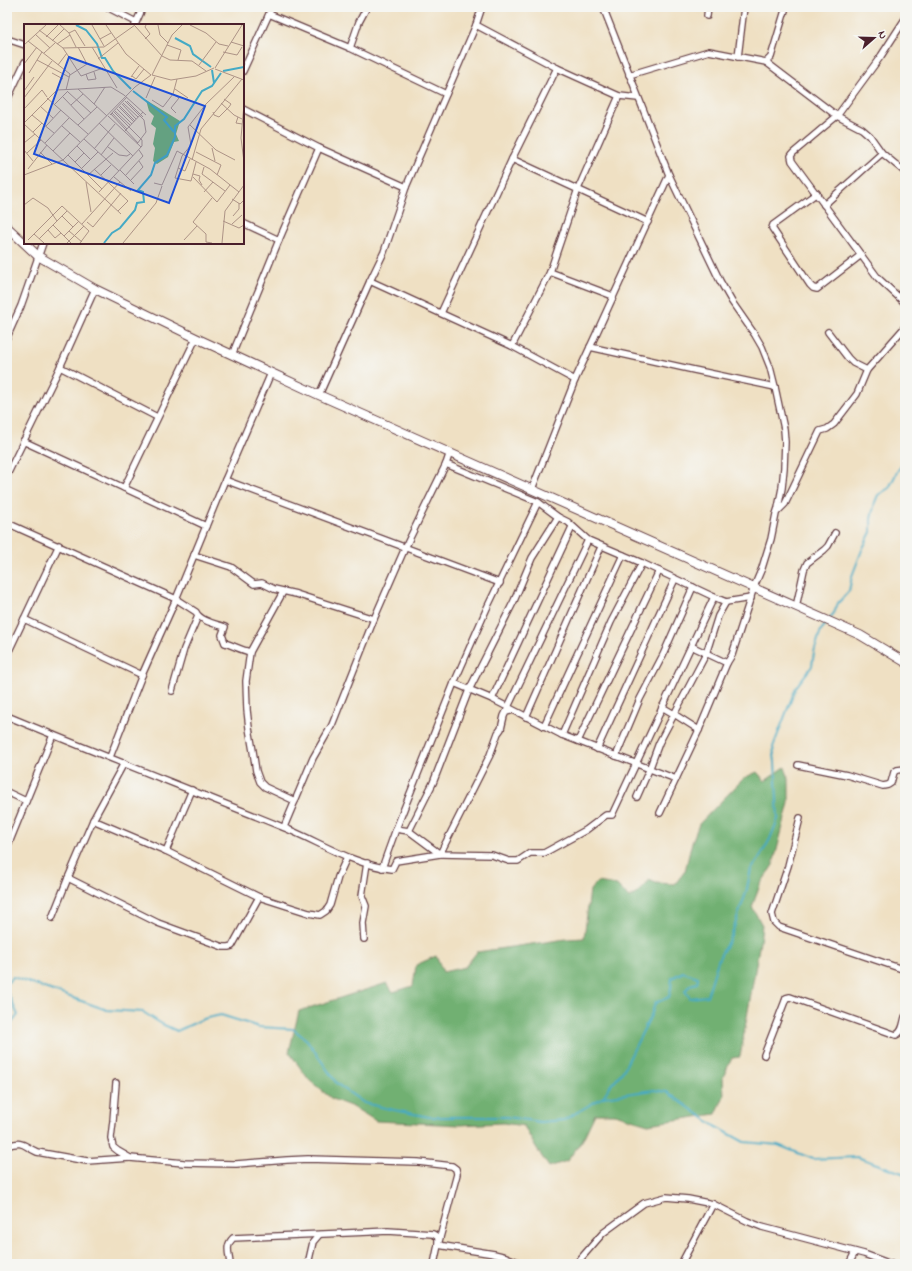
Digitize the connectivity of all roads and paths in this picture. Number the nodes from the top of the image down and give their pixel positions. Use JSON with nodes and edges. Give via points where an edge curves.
{"nodes":[{"id":1,"x":107,"y":7,"type":"edge"},
{"id":2,"x":143,"y":7,"type":"edge"},
{"id":3,"x":270,"y":7,"type":"edge"},
{"id":4,"x":367,"y":7,"type":"edge"},
{"id":5,"x":482,"y":7,"type":"edge"},
{"id":6,"x":603,"y":7,"type":"edge"},
{"id":7,"x":708,"y":7,"type":"edge"},
{"id":8,"x":744,"y":7,"type":"edge"},
{"id":9,"x":786,"y":7,"type":"edge"},
{"id":10,"x":269,"y":14,"type":"junction"},
{"id":11,"x":707,"y":16,"type":"dead end"},
{"id":12,"x":905,"y":19,"type":"edge"},
{"id":13,"x":136,"y":24,"type":"edge"},
{"id":14,"x":476,"y":25,"type":"junction"},
{"id":15,"x":7,"y":39,"type":"edge"},
{"id":16,"x":24,"y":45,"type":"edge"},
{"id":17,"x":350,"y":48,"type":"junction"},
{"id":18,"x":738,"y":57,"type":"junction"},
{"id":19,"x":766,"y":62,"type":"junction"},
{"id":20,"x":24,"y":64,"type":"edge"},
{"id":21,"x":557,"y":68,"type":"junction"},
{"id":22,"x":244,"y":69,"type":"edge"},
{"id":23,"x":629,"y":75,"type":"junction"},
{"id":24,"x":446,"y":94,"type":"junction"},
{"id":25,"x":619,"y":96,"type":"junction"},
{"id":26,"x":638,"y":98,"type":"junction"},
{"id":27,"x":7,"y":100,"type":"edge"},
{"id":28,"x":244,"y":110,"type":"edge"},
{"id":29,"x":837,"y":116,"type":"junction"},
{"id":30,"x":319,"y":148,"type":"junction"},
{"id":31,"x":882,"y":153,"type":"junction"},
{"id":32,"x":512,"y":160,"type":"junction"},
{"id":33,"x":905,"y":172,"type":"edge"},
{"id":34,"x":669,"y":176,"type":"junction"},
{"id":35,"x":406,"y":187,"type":"junction"},
{"id":36,"x":578,"y":189,"type":"junction"},
{"id":37,"x":816,"y":193,"type":"junction"},
{"id":38,"x":824,"y":205,"type":"junction"},
{"id":39,"x":244,"y":222,"type":"edge"},
{"id":40,"x":648,"y":222,"type":"junction"},
{"id":41,"x":7,"y":227,"type":"edge"},
{"id":42,"x":279,"y":240,"type":"junction"},
{"id":43,"x":24,"y":243,"type":"edge"},
{"id":44,"x":25,"y":244,"type":"edge"},
{"id":45,"x":43,"y":244,"type":"edge"},
{"id":46,"x":862,"y":255,"type":"junction"},
{"id":47,"x":38,"y":256,"type":"junction"},
{"id":48,"x":550,"y":272,"type":"junction"},
{"id":49,"x":370,"y":281,"type":"junction"},
{"id":50,"x":95,"y":289,"type":"junction"},
{"id":51,"x":613,"y":296,"type":"junction"},
{"id":52,"x":905,"y":302,"type":"edge"},
{"id":53,"x":442,"y":313,"type":"junction"},
{"id":54,"x":905,"y":327,"type":"edge"},
{"id":55,"x":828,"y":332,"type":"dead end"},
{"id":56,"x":7,"y":337,"type":"edge"},
{"id":57,"x":196,"y":338,"type":"junction"},
{"id":58,"x":512,"y":346,"type":"junction"},
{"id":59,"x":590,"y":347,"type":"junction"},
{"id":60,"x":232,"y":355,"type":"junction"},
{"id":61,"x":60,"y":367,"type":"junction"},
{"id":62,"x":867,"y":370,"type":"junction"},
{"id":63,"x":271,"y":373,"type":"junction"},
{"id":64,"x":575,"y":380,"type":"junction"},
{"id":65,"x":776,"y":387,"type":"junction"},
{"id":66,"x":319,"y":395,"type":"junction"},
{"id":67,"x":157,"y":418,"type":"junction"},
{"id":68,"x":23,"y":441,"type":"junction"},
{"id":69,"x":450,"y":452,"type":"junction"},
{"id":70,"x":446,"y":464,"type":"junction"},
{"id":71,"x":7,"y":475,"type":"edge"},
{"id":72,"x":225,"y":480,"type":"junction"},
{"id":73,"x":124,"y":488,"type":"junction"},
{"id":74,"x":532,"y":489,"type":"junction"},
{"id":75,"x":538,"y":502,"type":"junction"},
{"id":76,"x":776,"y":514,"type":"junction"},
{"id":77,"x":558,"y":517,"type":"junction"},
{"id":78,"x":7,"y":523,"type":"edge"},
{"id":79,"x":206,"y":526,"type":"junction"},
{"id":80,"x":572,"y":527,"type":"junction"},
{"id":81,"x":835,"y":533,"type":"dead end"},
{"id":82,"x":588,"y":540,"type":"junction"},
{"id":83,"x":59,"y":545,"type":"junction"},
{"id":84,"x":601,"y":547,"type":"junction"},
{"id":85,"x":405,"y":548,"type":"junction"},
{"id":86,"x":623,"y":555,"type":"junction"},
{"id":87,"x":194,"y":556,"type":"junction"},
{"id":88,"x":642,"y":563,"type":"junction"},
{"id":89,"x":659,"y":571,"type":"junction"},
{"id":90,"x":675,"y":579,"type":"junction"},
{"id":91,"x":500,"y":583,"type":"junction"},
{"id":92,"x":693,"y":587,"type":"junction"},
{"id":93,"x":754,"y":587,"type":"junction"},
{"id":94,"x":283,"y":592,"type":"junction"},
{"id":95,"x":714,"y":597,"type":"junction"},
{"id":96,"x":751,"y":598,"type":"junction"},
{"id":97,"x":176,"y":599,"type":"junction"},
{"id":98,"x":726,"y":602,"type":"junction"},
{"id":99,"x":796,"y":607,"type":"junction"},
{"id":100,"x":198,"y":616,"type":"junction"},
{"id":101,"x":24,"y":619,"type":"junction"},
{"id":102,"x":374,"y":619,"type":"junction"},
{"id":103,"x":691,"y":646,"type":"junction"},
{"id":104,"x":250,"y":652,"type":"junction"},
{"id":105,"x":706,"y":654,"type":"junction"},
{"id":106,"x":7,"y":655,"type":"edge"},
{"id":107,"x":905,"y":662,"type":"edge"},
{"id":108,"x":727,"y":663,"type":"junction"},
{"id":109,"x":142,"y":675,"type":"junction"},
{"id":110,"x":454,"y":683,"type":"junction"},
{"id":111,"x":469,"y":690,"type":"junction"},
{"id":112,"x":172,"y":691,"type":"dead end"},
{"id":113,"x":492,"y":699,"type":"junction"},
{"id":114,"x":508,"y":707,"type":"junction"},
{"id":115,"x":662,"y":708,"type":"junction"},
{"id":116,"x":674,"y":714,"type":"junction"},
{"id":117,"x":7,"y":716,"type":"edge"},
{"id":118,"x":526,"y":718,"type":"junction"},
{"id":119,"x":544,"y":726,"type":"junction"},
{"id":120,"x":699,"y":730,"type":"junction"},
{"id":121,"x":562,"y":734,"type":"junction"},
{"id":122,"x":53,"y":735,"type":"junction"},
{"id":123,"x":578,"y":741,"type":"junction"},
{"id":124,"x":597,"y":749,"type":"junction"},
{"id":125,"x":616,"y":756,"type":"junction"},
{"id":126,"x":110,"y":758,"type":"junction"},
{"id":127,"x":124,"y":763,"type":"junction"},
{"id":128,"x":636,"y":764,"type":"junction"},
{"id":129,"x":798,"y":765,"type":"dead end"},
{"id":130,"x":905,"y":769,"type":"edge"},
{"id":131,"x":649,"y":770,"type":"junction"},
{"id":132,"x":676,"y":779,"type":"junction"},
{"id":133,"x":192,"y":790,"type":"junction"},
{"id":134,"x":7,"y":792,"type":"edge"},
{"id":135,"x":638,"y":797,"type":"dead end"},
{"id":136,"x":26,"y":801,"type":"junction"},
{"id":137,"x":295,"y":801,"type":"junction"},
{"id":138,"x":660,"y":813,"type":"dead end"},
{"id":139,"x":800,"y":818,"type":"dead end"},
{"id":140,"x":93,"y":820,"type":"junction"},
{"id":141,"x":284,"y":827,"type":"junction"},
{"id":142,"x":396,"y":829,"type":"junction"},
{"id":143,"x":409,"y":831,"type":"junction"},
{"id":144,"x":7,"y":848,"type":"edge"},
{"id":145,"x":166,"y":851,"type":"junction"},
{"id":146,"x":440,"y":854,"type":"junction"},
{"id":147,"x":346,"y":857,"type":"junction"},
{"id":148,"x":367,"y":863,"type":"junction"},
{"id":149,"x":382,"y":868,"type":"junction"},
{"id":150,"x":68,"y":878,"type":"junction"},
{"id":151,"x":259,"y":897,"type":"junction"},
{"id":152,"x":52,"y":918,"type":"dead end"},
{"id":153,"x":364,"y":939,"type":"dead end"},
{"id":154,"x":905,"y":970,"type":"edge"},
{"id":155,"x":905,"y":1017,"type":"edge"},
{"id":156,"x":764,"y":1055,"type":"dead end"},
{"id":157,"x":116,"y":1083,"type":"dead end"},
{"id":158,"x":7,"y":1146,"type":"edge"},
{"id":159,"x":130,"y":1158,"type":"junction"},
{"id":160,"x":713,"y":1204,"type":"junction"},
{"id":161,"x":307,"y":1235,"type":"junction"},
{"id":162,"x":319,"y":1235,"type":"junction"},
{"id":163,"x":313,"y":1242,"type":"junction"},
{"id":164,"x":438,"y":1245,"type":"junction"},
{"id":165,"x":855,"y":1252,"type":"junction"},
{"id":166,"x":230,"y":1264,"type":"edge"},
{"id":167,"x":308,"y":1264,"type":"edge"},
{"id":168,"x":434,"y":1264,"type":"edge"},
{"id":169,"x":522,"y":1264,"type":"edge"},
{"id":170,"x":576,"y":1264,"type":"edge"},
{"id":171,"x":681,"y":1264,"type":"edge"},
{"id":172,"x":849,"y":1264,"type":"edge"},
{"id":173,"x":891,"y":1264,"type":"edge"}],
"edges":[{"from":1,"to":13,"type":"street"},
{"from":2,"to":13,"type":"street"},
{"from":3,"to":10,"type":"street"},
{"from":4,"to":17,"type":"street","via":[[358,22]]},
{"from":5,"to":14,"type":"street"},
{"from":6,"to":23,"type":"street"},
{"from":7,"to":11,"type":"street"},
{"from":8,"to":18,"type":"street"},
{"from":9,"to":19,"type":"street","via":[[771,57]]},
{"from":10,"to":17,"type":"street"},
{"from":10,"to":22,"type":"street"},
{"from":12,"to":29,"type":"street","via":[[882,56]]},
{"from":14,"to":21,"type":"street"},
{"from":14,"to":24,"type":"street"},
{"from":15,"to":16,"type":"street"},
{"from":17,"to":24,"type":"street"},
{"from":18,"to":19,"type":"street"},
{"from":18,"to":23,"type":"street","via":[[709,51]]},
{"from":19,"to":29,"type":"street"},
{"from":20,"to":27,"type":"street"},
{"from":21,"to":25,"type":"street"},
{"from":21,"to":32,"type":"street"},
{"from":23,"to":26,"type":"street"},
{"from":24,"to":35,"type":"street"},
{"from":25,"to":26,"type":"street"},
{"from":25,"to":36,"type":"street"},
{"from":26,"to":34,"type":"street"},
{"from":28,"to":30,"type":"street"},
{"from":29,"to":31,"type":"street","via":[[862,129]]},
{"from":29,"to":37,"type":"street","via":[[791,156]]},
{"from":30,"to":35,"type":"street"},
{"from":30,"to":42,"type":"street"},
{"from":31,"to":33,"type":"street"},
{"from":31,"to":38,"type":"street"},
{"from":32,"to":36,"type":"street"},
{"from":32,"to":53,"type":"street"},
{"from":34,"to":40,"type":"street"},
{"from":34,"to":65,"type":"street","via":[[728,295],[762,347]]},
{"from":35,"to":49,"type":"street","via":[[390,237]]},
{"from":36,"to":40,"type":"street"},
{"from":36,"to":48,"type":"street"},
{"from":37,"to":38,"type":"street"},
{"from":37,"to":46,"type":"street","via":[[772,228],[810,286],[817,289]]},
{"from":38,"to":46,"type":"street"},
{"from":39,"to":42,"type":"street"},
{"from":40,"to":51,"type":"street"},
{"from":41,"to":43,"type":"main road"},
{"from":42,"to":60,"type":"street"},
{"from":44,"to":47,"type":"main road"},
{"from":45,"to":47,"type":"street"},
{"from":46,"to":52,"type":"street","via":[[878,278]]},
{"from":47,"to":50,"type":"main road"},
{"from":47,"to":56,"type":"street"},
{"from":48,"to":51,"type":"street"},
{"from":48,"to":58,"type":"street"},
{"from":49,"to":53,"type":"street"},
{"from":49,"to":66,"type":"street"},
{"from":50,"to":57,"type":"main road"},
{"from":50,"to":61,"type":"street"},
{"from":51,"to":59,"type":"street"},
{"from":53,"to":58,"type":"street"},
{"from":54,"to":62,"type":"street"},
{"from":55,"to":62,"type":"street","via":[[853,363]]},
{"from":57,"to":60,"type":"main road"},
{"from":57,"to":67,"type":"street"},
{"from":58,"to":64,"type":"street"},
{"from":59,"to":64,"type":"street"},
{"from":59,"to":65,"type":"street"},
{"from":60,"to":63,"type":"main road"},
{"from":61,"to":67,"type":"street"},
{"from":61,"to":68,"type":"street"},
{"from":62,"to":76,"type":"street","via":[[856,394],[834,424],[820,431],[785,504]]},
{"from":63,"to":66,"type":"main road"},
{"from":63,"to":72,"type":"street"},
{"from":64,"to":74,"type":"street"},
{"from":65,"to":76,"type":"street","via":[[785,442],[782,488]]},
{"from":66,"to":69,"type":"main road"},
{"from":67,"to":73,"type":"street"},
{"from":68,"to":71,"type":"street"},
{"from":68,"to":73,"type":"street"},
{"from":69,"to":70,"type":"street"},
{"from":69,"to":74,"type":"main road"},
{"from":70,"to":75,"type":"street"},
{"from":70,"to":85,"type":"street"},
{"from":72,"to":79,"type":"street"},
{"from":72,"to":85,"type":"street"},
{"from":73,"to":79,"type":"street"},
{"from":74,"to":93,"type":"main road"},
{"from":75,"to":77,"type":"street"},
{"from":75,"to":91,"type":"street"},
{"from":76,"to":93,"type":"street","via":[[771,540]]},
{"from":77,"to":80,"type":"street"},
{"from":77,"to":111,"type":"street","via":[[532,558],[514,601]]},
{"from":78,"to":83,"type":"street"},
{"from":79,"to":87,"type":"street"},
{"from":80,"to":82,"type":"street"},
{"from":80,"to":113,"type":"street"},
{"from":81,"to":99,"type":"street","via":[[828,546],[807,563]]},
{"from":82,"to":84,"type":"street"},
{"from":82,"to":114,"type":"street"},
{"from":83,"to":97,"type":"street"},
{"from":83,"to":101,"type":"street"},
{"from":84,"to":86,"type":"street"},
{"from":84,"to":118,"type":"street"},
{"from":85,"to":91,"type":"street"},
{"from":85,"to":102,"type":"street"},
{"from":86,"to":88,"type":"street"},
{"from":86,"to":119,"type":"street"},
{"from":87,"to":94,"type":"street","via":[[231,567],[254,584],[262,583]]},
{"from":87,"to":97,"type":"street"},
{"from":88,"to":89,"type":"street"},
{"from":88,"to":121,"type":"street","via":[[611,622]]},
{"from":89,"to":90,"type":"street"},
{"from":89,"to":123,"type":"street"},
{"from":90,"to":92,"type":"street"},
{"from":90,"to":124,"type":"street"},
{"from":91,"to":110,"type":"street"},
{"from":92,"to":95,"type":"street"},
{"from":92,"to":125,"type":"street"},
{"from":93,"to":96,"type":"street"},
{"from":93,"to":99,"type":"main road"},
{"from":94,"to":102,"type":"street"},
{"from":94,"to":104,"type":"street"},
{"from":95,"to":98,"type":"street"},
{"from":95,"to":103,"type":"street"},
{"from":96,"to":98,"type":"street"},
{"from":96,"to":108,"type":"street"},
{"from":97,"to":100,"type":"street"},
{"from":97,"to":109,"type":"street"},
{"from":98,"to":105,"type":"street","via":[[718,616]]},
{"from":99,"to":107,"type":"main road","via":[[860,636]]},
{"from":100,"to":104,"type":"street","via":[[225,627],[222,635],[225,643]]},
{"from":100,"to":112,"type":"street","via":[[184,649]]},
{"from":101,"to":106,"type":"street"},
{"from":101,"to":109,"type":"street"},
{"from":102,"to":137,"type":"street","via":[[332,725],[315,753]]},
{"from":103,"to":105,"type":"street"},
{"from":103,"to":115,"type":"street"},
{"from":104,"to":137,"type":"street","via":[[246,681],[247,710],[256,771],[265,787]]},
{"from":105,"to":108,"type":"street"},
{"from":105,"to":116,"type":"street"},
{"from":108,"to":120,"type":"street"},
{"from":109,"to":126,"type":"street"},
{"from":110,"to":111,"type":"street"},
{"from":110,"to":142,"type":"street"},
{"from":111,"to":113,"type":"street"},
{"from":111,"to":143,"type":"street","via":[[434,783]]},
{"from":113,"to":114,"type":"street"},
{"from":114,"to":118,"type":"street"},
{"from":114,"to":146,"type":"street","via":[[510,712],[506,712],[504,716],[490,755]]},
{"from":115,"to":116,"type":"street"},
{"from":115,"to":128,"type":"street"},
{"from":116,"to":120,"type":"street"},
{"from":116,"to":131,"type":"street"},
{"from":117,"to":122,"type":"street"},
{"from":118,"to":119,"type":"street"},
{"from":119,"to":121,"type":"street"},
{"from":120,"to":132,"type":"street"},
{"from":121,"to":123,"type":"street"},
{"from":122,"to":126,"type":"street"},
{"from":122,"to":136,"type":"street"},
{"from":123,"to":124,"type":"street"},
{"from":124,"to":125,"type":"street"},
{"from":125,"to":128,"type":"street"},
{"from":126,"to":127,"type":"street"},
{"from":127,"to":133,"type":"street"},
{"from":127,"to":140,"type":"street"},
{"from":128,"to":131,"type":"street"},
{"from":128,"to":146,"type":"street","via":[[612,815],[606,816],[544,853],[530,853],[518,861],[509,861],[492,855]]},
{"from":129,"to":130,"type":"street","via":[[847,775],[883,786],[891,783],[894,772]]},
{"from":131,"to":132,"type":"street"},
{"from":131,"to":135,"type":"street"},
{"from":132,"to":138,"type":"street"},
{"from":133,"to":141,"type":"street"},
{"from":133,"to":145,"type":"street"},
{"from":134,"to":136,"type":"street"},
{"from":136,"to":144,"type":"street"},
{"from":137,"to":141,"type":"street"},
{"from":139,"to":154,"type":"street","via":[[772,914],[774,922],[779,927]]},
{"from":140,"to":145,"type":"street"},
{"from":140,"to":150,"type":"street"},
{"from":141,"to":147,"type":"street"},
{"from":142,"to":143,"type":"street"},
{"from":142,"to":149,"type":"street"},
{"from":143,"to":146,"type":"street"},
{"from":145,"to":151,"type":"street"},
{"from":146,"to":149,"type":"street","via":[[396,861],[392,869]]},
{"from":147,"to":148,"type":"street"},
{"from":147,"to":151,"type":"street","via":[[330,905],[320,915]]},
{"from":148,"to":149,"type":"street"},
{"from":148,"to":153,"type":"street","via":[[362,896],[366,906]]},
{"from":150,"to":151,"type":"street","via":[[158,923],[223,947],[232,946]]},
{"from":150,"to":152,"type":"street"},
{"from":155,"to":156,"type":"street","via":[[902,1030],[896,1035],[790,997],[786,998]]},
{"from":157,"to":159,"type":"street","via":[[111,1138],[113,1147]]},
{"from":158,"to":159,"type":"street","via":[[23,1143],[37,1152],[87,1161]]},
{"from":159,"to":164,"type":"street","via":[[191,1163],[236,1164],[308,1160],[418,1162],[452,1166],[457,1174]]},
{"from":160,"to":165,"type":"street","via":[[762,1227]]},
{"from":160,"to":170,"type":"street","via":[[666,1197],[644,1203],[603,1233]]},
{"from":160,"to":171,"type":"street"},
{"from":161,"to":162,"type":"street"},
{"from":161,"to":163,"type":"street"},
{"from":161,"to":166,"type":"street","via":[[233,1238],[228,1243]]},
{"from":162,"to":163,"type":"street"},
{"from":162,"to":164,"type":"street","via":[[388,1232],[433,1234],[438,1237]]},
{"from":163,"to":167,"type":"street"},
{"from":164,"to":168,"type":"street"},
{"from":164,"to":169,"type":"street","via":[[506,1256]]},
{"from":165,"to":172,"type":"street"},
{"from":165,"to":173,"type":"street"}]}
